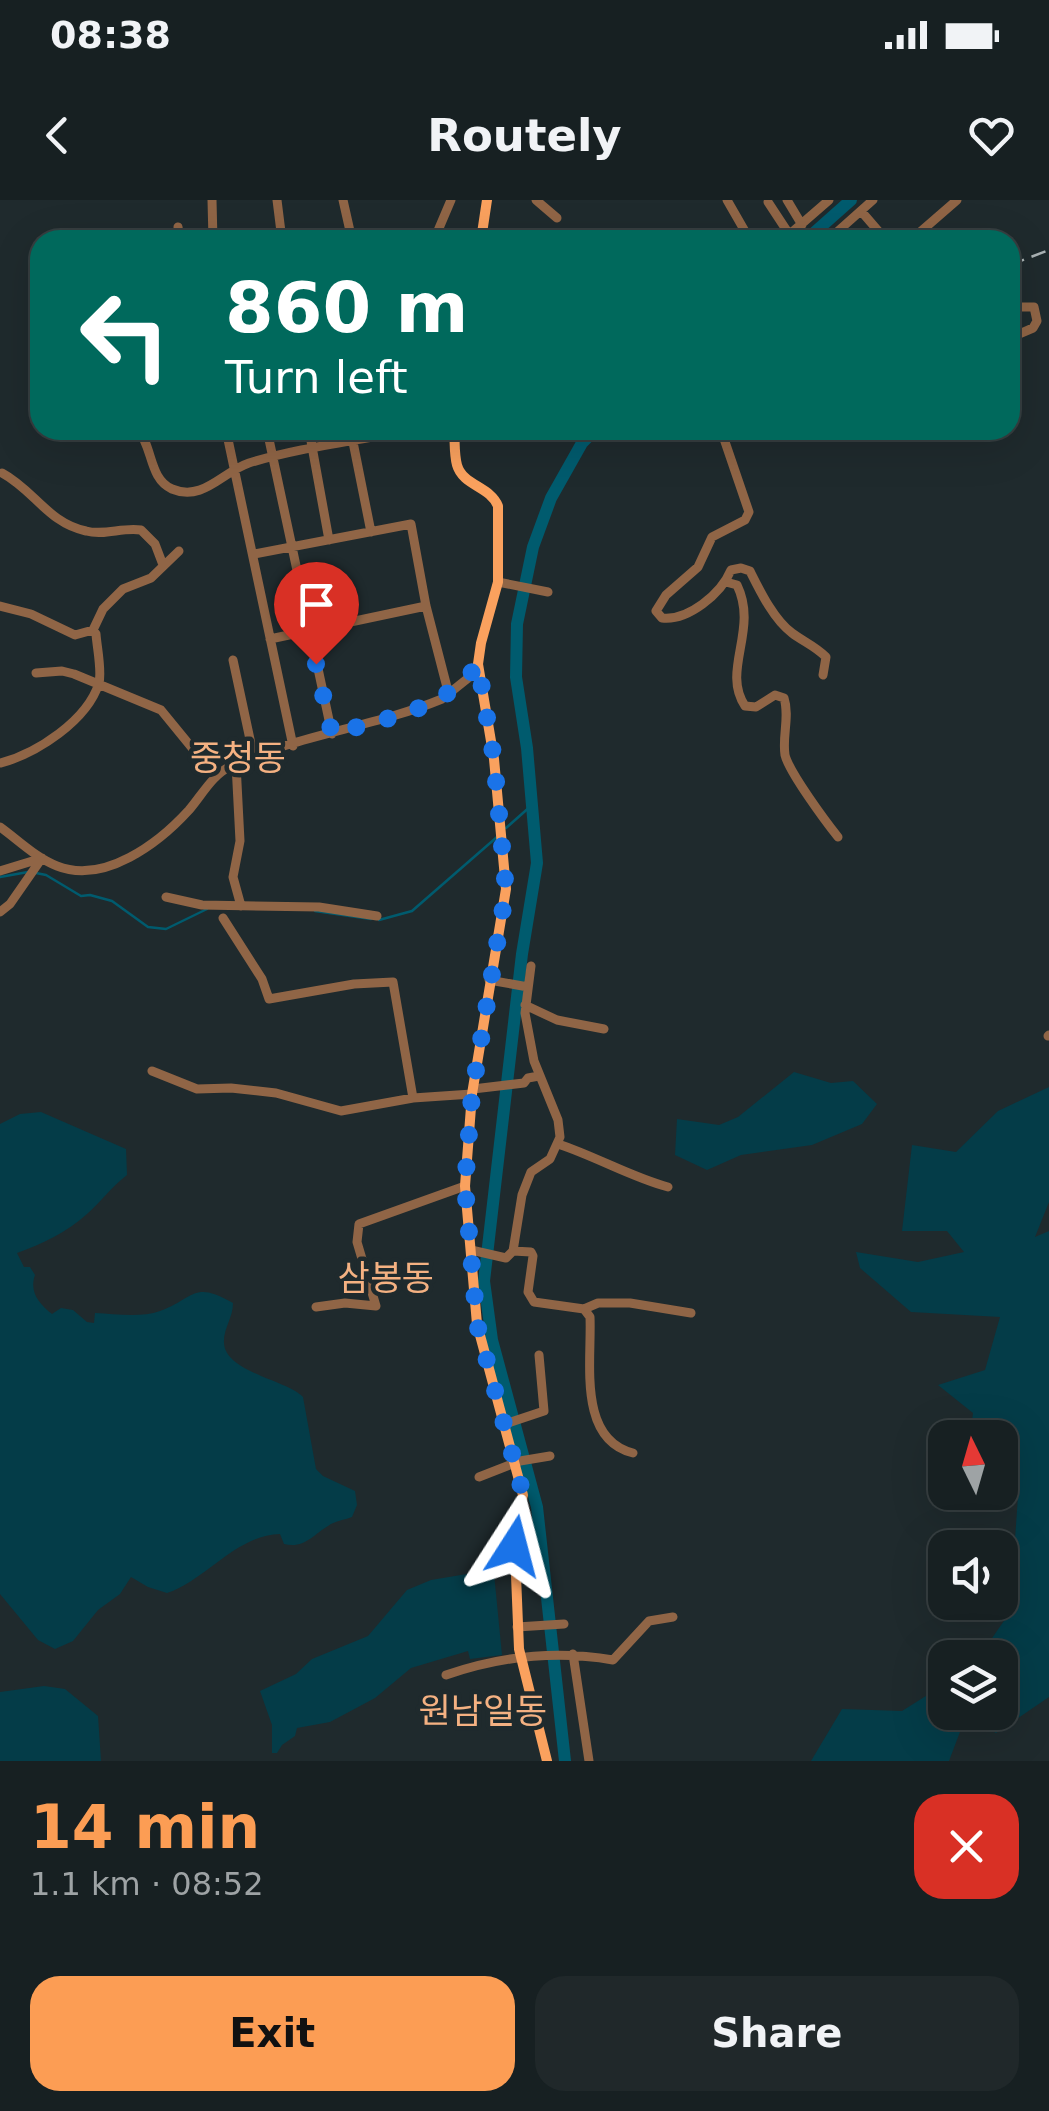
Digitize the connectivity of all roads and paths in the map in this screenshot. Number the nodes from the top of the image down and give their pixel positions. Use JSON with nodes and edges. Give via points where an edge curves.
{"nodes":[{"id":1,"x":212,"y":200,"type":"edge"},
{"id":2,"x":277,"y":200,"type":"edge"},
{"id":3,"x":343,"y":200,"type":"edge"},
{"id":4,"x":451,"y":200,"type":"edge"},
{"id":5,"x":487,"y":200,"type":"edge"},
{"id":6,"x":727,"y":200,"type":"edge"},
{"id":7,"x":786,"y":200,"type":"edge"},
{"id":8,"x":829,"y":200,"type":"edge"},
{"id":9,"x":873,"y":200,"type":"edge"},
{"id":10,"x":957,"y":200,"type":"edge"},
{"id":11,"x":540,"y":201,"type":"edge"},
{"id":12,"x":768,"y":202,"type":"edge"},
{"id":13,"x":861,"y":211,"type":"junction"},
{"id":14,"x":557,"y":218,"type":"dead end"},
{"id":15,"x":802,"y":225,"type":"junction"},
{"id":16,"x":213,"y":230,"type":"edge"},
{"id":17,"x":281,"y":230,"type":"edge"},
{"id":18,"x":350,"y":230,"type":"edge"},
{"id":19,"x":438,"y":230,"type":"edge"},
{"id":20,"x":483,"y":230,"type":"edge"},
{"id":21,"x":744,"y":230,"type":"edge"},
{"id":22,"x":782,"y":230,"type":"edge"},
{"id":23,"x":795,"y":230,"type":"edge"},
{"id":24,"x":839,"y":230,"type":"edge"},
{"id":25,"x":877,"y":230,"type":"edge"},
{"id":26,"x":922,"y":230,"type":"edge"},
{"id":27,"x":1020,"y":307,"type":"edge"},
{"id":28,"x":1020,"y":334,"type":"edge"},
{"id":29,"x":146,"y":440,"type":"edge"},
{"id":30,"x":229,"y":440,"type":"edge"},
{"id":31,"x":269,"y":440,"type":"edge"},
{"id":32,"x":311,"y":440,"type":"edge"},
{"id":33,"x":363,"y":440,"type":"edge"},
{"id":34,"x":455,"y":440,"type":"edge"},
{"id":35,"x":724,"y":440,"type":"edge"},
{"id":36,"x":354,"y":442,"type":"junction"},
{"id":37,"x":313,"y":450,"type":"junction"},
{"id":38,"x":272,"y":457,"type":"junction"},
{"id":39,"x":236,"y":469,"type":"junction"},
{"id":40,"x":2,"y":473,"type":"edge"},
{"id":41,"x":371,"y":532,"type":"junction"},
{"id":42,"x":330,"y":540,"type":"junction"},
{"id":43,"x":291,"y":547,"type":"junction"},
{"id":44,"x":178,"y":551,"type":"dead end"},
{"id":45,"x":254,"y":554,"type":"junction"},
{"id":46,"x":163,"y":565,"type":"junction"},
{"id":47,"x":498,"y":582,"type":"junction"},
{"id":48,"x":726,"y":582,"type":"junction"},
{"id":49,"x":548,"y":592,"type":"dead end"},
{"id":50,"x":0,"y":606,"type":"edge"},
{"id":51,"x":426,"y":606,"type":"junction"},
{"id":52,"x":308,"y":629,"type":"junction"},
{"id":53,"x":92,"y":630,"type":"junction"},
{"id":54,"x":270,"y":639,"type":"junction"},
{"id":55,"x":233,"y":660,"type":"dead end"},
{"id":56,"x":478,"y":664,"type":"junction"},
{"id":57,"x":36,"y":673,"type":"dead end"},
{"id":58,"x":823,"y":674,"type":"dead end"},
{"id":59,"x":99,"y":682,"type":"junction"},
{"id":60,"x":449,"y":695,"type":"junction"},
{"id":61,"x":332,"y":734,"type":"junction"},
{"id":62,"x":293,"y":746,"type":"junction"},
{"id":63,"x":254,"y":758,"type":"junction"},
{"id":64,"x":1,"y":763,"type":"edge"},
{"id":65,"x":236,"y":764,"type":"junction"},
{"id":66,"x":216,"y":776,"type":"junction"},
{"id":67,"x":0,"y":827,"type":"edge"},
{"id":68,"x":838,"y":837,"type":"dead end"},
{"id":69,"x":42,"y":858,"type":"junction"},
{"id":70,"x":0,"y":871,"type":"edge"},
{"id":71,"x":166,"y":897,"type":"dead end"},
{"id":72,"x":241,"y":906,"type":"junction"},
{"id":73,"x":0,"y":912,"type":"edge"},
{"id":74,"x":377,"y":916,"type":"dead end"},
{"id":75,"x":223,"y":918,"type":"dead end"},
{"id":76,"x":532,"y":966,"type":"dead end"},
{"id":77,"x":489,"y":980,"type":"junction"},
{"id":78,"x":527,"y":987,"type":"junction"},
{"id":79,"x":525,"y":1005,"type":"junction"},
{"id":80,"x":604,"y":1029,"type":"dead end"},
{"id":81,"x":152,"y":1072,"type":"dead end"},
{"id":82,"x":538,"y":1076,"type":"junction"},
{"id":83,"x":473,"y":1092,"type":"junction"},
{"id":84,"x":413,"y":1098,"type":"junction"},
{"id":85,"x":558,"y":1144,"type":"junction"},
{"id":86,"x":465,"y":1186,"type":"junction"},
{"id":87,"x":668,"y":1187,"type":"dead end"},
{"id":88,"x":514,"y":1251,"type":"junction"},
{"id":89,"x":475,"y":1252,"type":"junction"},
{"id":90,"x":316,"y":1307,"type":"dead end"},
{"id":91,"x":584,"y":1309,"type":"junction"},
{"id":92,"x":692,"y":1313,"type":"dead end"},
{"id":93,"x":540,"y":1355,"type":"dead end"},
{"id":94,"x":507,"y":1424,"type":"junction"},
{"id":95,"x":632,"y":1453,"type":"dead end"},
{"id":96,"x":550,"y":1456,"type":"dead end"},
{"id":97,"x":517,"y":1463,"type":"junction"},
{"id":98,"x":479,"y":1477,"type":"dead end"},
{"id":99,"x":673,"y":1616,"type":"dead end"},
{"id":100,"x":553,"y":1624,"type":"dead end"},
{"id":101,"x":517,"y":1626,"type":"junction"},
{"id":102,"x":573,"y":1654,"type":"junction"},
{"id":103,"x":520,"y":1658,"type":"junction"},
{"id":104,"x":446,"y":1675,"type":"dead end"},
{"id":105,"x":547,"y":1761,"type":"edge"},
{"id":106,"x":589,"y":1761,"type":"edge"}],
"edges":[{"from":1,"to":16,"type":"street"},
{"from":2,"to":17,"type":"street"},
{"from":3,"to":18,"type":"street"},
{"from":4,"to":19,"type":"street"},
{"from":5,"to":20,"type":"main road"},
{"from":6,"to":21,"type":"street"},
{"from":7,"to":15,"type":"street"},
{"from":8,"to":15,"type":"street"},
{"from":9,"to":13,"type":"street"},
{"from":10,"to":26,"type":"street"},
{"from":11,"to":14,"type":"street"},
{"from":12,"to":22,"type":"street"},
{"from":13,"to":24,"type":"street"},
{"from":13,"to":25,"type":"street"},
{"from":15,"to":23,"type":"street"},
{"from":27,"to":28,"type":"street","via":[[1034,307],[1037,321]]},
{"from":29,"to":39,"type":"street","via":[[155,471],[173,490],[202,490]]},
{"from":30,"to":39,"type":"street"},
{"from":31,"to":38,"type":"street"},
{"from":32,"to":37,"type":"street"},
{"from":33,"to":36,"type":"street"},
{"from":34,"to":47,"type":"main road","via":[[460,473],[498,506]]},
{"from":35,"to":48,"type":"street","via":[[746,520],[712,537],[698,567],[659,603],[658,616],[682,616]]},
{"from":36,"to":37,"type":"street"},
{"from":36,"to":41,"type":"street"},
{"from":37,"to":38,"type":"street"},
{"from":37,"to":42,"type":"street"},
{"from":38,"to":39,"type":"street"},
{"from":38,"to":43,"type":"street"},
{"from":39,"to":45,"type":"street"},
{"from":40,"to":46,"type":"street","via":[[65,524],[101,534],[141,530]]},
{"from":41,"to":42,"type":"street"},
{"from":41,"to":51,"type":"street","via":[[411,524]]},
{"from":42,"to":43,"type":"street"},
{"from":43,"to":45,"type":"street"},
{"from":43,"to":52,"type":"street"},
{"from":44,"to":46,"type":"street"},
{"from":45,"to":54,"type":"street"},
{"from":46,"to":53,"type":"street","via":[[152,578],[123,588]]},
{"from":47,"to":49,"type":"street"},
{"from":47,"to":56,"type":"main road"},
{"from":48,"to":58,"type":"street","via":[[731,570],[750,571],[782,624],[826,657]]},
{"from":48,"to":68,"type":"street","via":[[737,585],[746,616],[736,668],[741,700],[756,707],[775,695],[784,698],[788,765]]},
{"from":50,"to":53,"type":"street","via":[[75,635]]},
{"from":51,"to":52,"type":"street"},
{"from":51,"to":60,"type":"street"},
{"from":52,"to":54,"type":"street"},
{"from":52,"to":61,"type":"street"},
{"from":53,"to":59,"type":"street"},
{"from":54,"to":62,"type":"street"},
{"from":55,"to":63,"type":"street"},
{"from":56,"to":60,"type":"street"},
{"from":56,"to":77,"type":"main road","via":[[494,759],[505,904]]},
{"from":57,"to":59,"type":"street","via":[[62,670]]},
{"from":59,"to":64,"type":"street","via":[[53,740]]},
{"from":59,"to":66,"type":"street","via":[[161,710]]},
{"from":60,"to":61,"type":"street"},
{"from":61,"to":62,"type":"street"},
{"from":62,"to":63,"type":"street"},
{"from":63,"to":65,"type":"street"},
{"from":65,"to":66,"type":"street"},
{"from":65,"to":72,"type":"street","via":[[240,841],[233,870]]},
{"from":66,"to":69,"type":"street","via":[[148,849],[82,872]]},
{"from":67,"to":69,"type":"street"},
{"from":69,"to":70,"type":"street"},
{"from":69,"to":73,"type":"street"},
{"from":71,"to":72,"type":"street"},
{"from":72,"to":74,"type":"street","via":[[319,906]]},
{"from":75,"to":84,"type":"street","via":[[269,999],[393,982]]},
{"from":76,"to":78,"type":"street"},
{"from":77,"to":78,"type":"street"},
{"from":77,"to":83,"type":"main road"},
{"from":78,"to":79,"type":"street"},
{"from":79,"to":80,"type":"street","via":[[557,1020]]},
{"from":79,"to":82,"type":"street"},
{"from":81,"to":84,"type":"street","via":[[197,1089],[276,1094],[341,1111]]},
{"from":82,"to":83,"type":"street"},
{"from":82,"to":85,"type":"street","via":[[558,1120]]},
{"from":83,"to":84,"type":"street"},
{"from":83,"to":86,"type":"main road"},
{"from":85,"to":87,"type":"street"},
{"from":85,"to":88,"type":"street","via":[[524,1188]]},
{"from":86,"to":89,"type":"main road"},
{"from":86,"to":90,"type":"street","via":[[359,1224],[357,1242],[376,1306]]},
{"from":88,"to":89,"type":"street","via":[[506,1258]]},
{"from":88,"to":91,"type":"street","via":[[533,1256],[528,1292],[534,1302]]},
{"from":89,"to":94,"type":"main road","via":[[477,1324]]},
{"from":91,"to":92,"type":"street","via":[[611,1302]]},
{"from":91,"to":95,"type":"street","via":[[590,1318],[594,1412],[608,1442]]},
{"from":93,"to":94,"type":"street","via":[[544,1411]]},
{"from":94,"to":97,"type":"main road"},
{"from":96,"to":97,"type":"street"},
{"from":97,"to":98,"type":"street"},
{"from":97,"to":101,"type":"main road","via":[[523,1494],[514,1526]]},
{"from":99,"to":102,"type":"street","via":[[650,1621],[613,1660]]},
{"from":100,"to":101,"type":"street"},
{"from":101,"to":103,"type":"main road"},
{"from":102,"to":103,"type":"street"},
{"from":102,"to":106,"type":"street"},
{"from":103,"to":104,"type":"street"},
{"from":103,"to":105,"type":"main road"}]}
